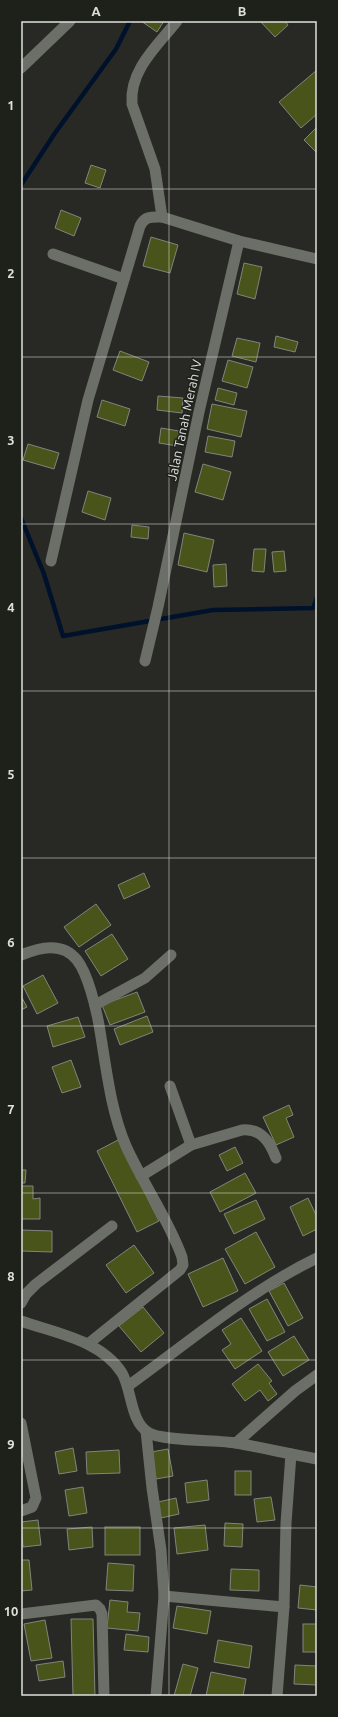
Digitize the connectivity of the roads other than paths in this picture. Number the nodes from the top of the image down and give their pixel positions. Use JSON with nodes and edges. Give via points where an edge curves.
{"nodes":[{"id":1,"x":70,"y":21,"type":"edge"},
{"id":2,"x":177,"y":21,"type":"edge"},
{"id":3,"x":21,"y":68,"type":"edge"},
{"id":4,"x":162,"y":218,"type":"junction"},
{"id":5,"x":239,"y":241,"type":"junction"},
{"id":6,"x":53,"y":254,"type":"dead end"},
{"id":7,"x":317,"y":259,"type":"edge"},
{"id":8,"x":124,"y":279,"type":"junction"},
{"id":9,"x":51,"y":561,"type":"dead end"},
{"id":10,"x":145,"y":661,"type":"dead end"},
{"id":11,"x":21,"y":955,"type":"edge"},
{"id":12,"x":171,"y":955,"type":"dead end"},
{"id":13,"x":95,"y":1004,"type":"junction"},
{"id":14,"x":170,"y":1086,"type":"dead end"},
{"id":15,"x":191,"y":1145,"type":"junction"},
{"id":16,"x":276,"y":1158,"type":"dead end"},
{"id":17,"x":141,"y":1176,"type":"junction"},
{"id":18,"x":112,"y":1226,"type":"dead end"},
{"id":19,"x":317,"y":1258,"type":"edge"},
{"id":20,"x":21,"y":1302,"type":"edge"},
{"id":21,"x":21,"y":1321,"type":"edge"},
{"id":22,"x":88,"y":1344,"type":"junction"},
{"id":23,"x":317,"y":1375,"type":"edge"},
{"id":24,"x":128,"y":1386,"type":"junction"},
{"id":25,"x":21,"y":1423,"type":"edge"},
{"id":26,"x":146,"y":1431,"type":"junction"},
{"id":27,"x":236,"y":1443,"type":"junction"},
{"id":28,"x":291,"y":1454,"type":"junction"},
{"id":29,"x":317,"y":1459,"type":"edge"},
{"id":30,"x":21,"y":1511,"type":"edge"},
{"id":31,"x":164,"y":1596,"type":"junction"},
{"id":32,"x":284,"y":1606,"type":"junction"},
{"id":33,"x":21,"y":1614,"type":"edge"},
{"id":34,"x":104,"y":1696,"type":"edge"},
{"id":35,"x":156,"y":1696,"type":"edge"},
{"id":36,"x":277,"y":1696,"type":"edge"}],
"edges":[{"from":1,"to":3,"type":"street"},
{"from":2,"to":4,"type":"street","via":[[142,64],[136,75],[132,95],[132,104],[155,169]]},
{"from":4,"to":5,"type":"street"},
{"from":4,"to":8,"type":"street","via":[[148,217],[141,223]]},
{"from":5,"to":7,"type":"street"},
{"from":5,"to":10,"type":"street","name":"Jalan Tanah Merah IV"},
{"from":6,"to":8,"type":"street"},
{"from":8,"to":9,"type":"street","via":[[88,400]]},
{"from":11,"to":13,"type":"street","via":[[47,947],[57,947],[70,954],[80,966]]},
{"from":12,"to":13,"type":"street","via":[[145,978]]},
{"from":13,"to":17,"type":"street","via":[[117,1116],[126,1145]]},
{"from":14,"to":15,"type":"street"},
{"from":15,"to":16,"type":"street","via":[[250,1129],[261,1133]]},
{"from":15,"to":17,"type":"street"},
{"from":17,"to":22,"type":"street","via":[[180,1252],[183,1265],[171,1278]]},
{"from":18,"to":20,"type":"street","via":[[51,1272],[26,1294]]},
{"from":19,"to":24,"type":"street","via":[[256,1293]]},
{"from":21,"to":22,"type":"street"},
{"from":22,"to":24,"type":"street","via":[[116,1365]]},
{"from":23,"to":27,"type":"street"},
{"from":24,"to":26,"type":"street","via":[[136,1414]]},
{"from":25,"to":30,"type":"street","via":[[36,1498],[32,1507]]},
{"from":26,"to":27,"type":"street","via":[[163,1437]]},
{"from":26,"to":31,"type":"street","via":[[161,1550]]},
{"from":27,"to":28,"type":"street"},
{"from":28,"to":29,"type":"street"},
{"from":28,"to":32,"type":"street"},
{"from":31,"to":32,"type":"street"},
{"from":31,"to":35,"type":"street"},
{"from":32,"to":36,"type":"street"},
{"from":33,"to":34,"type":"street","via":[[96,1605],[102,1614]]}]}
